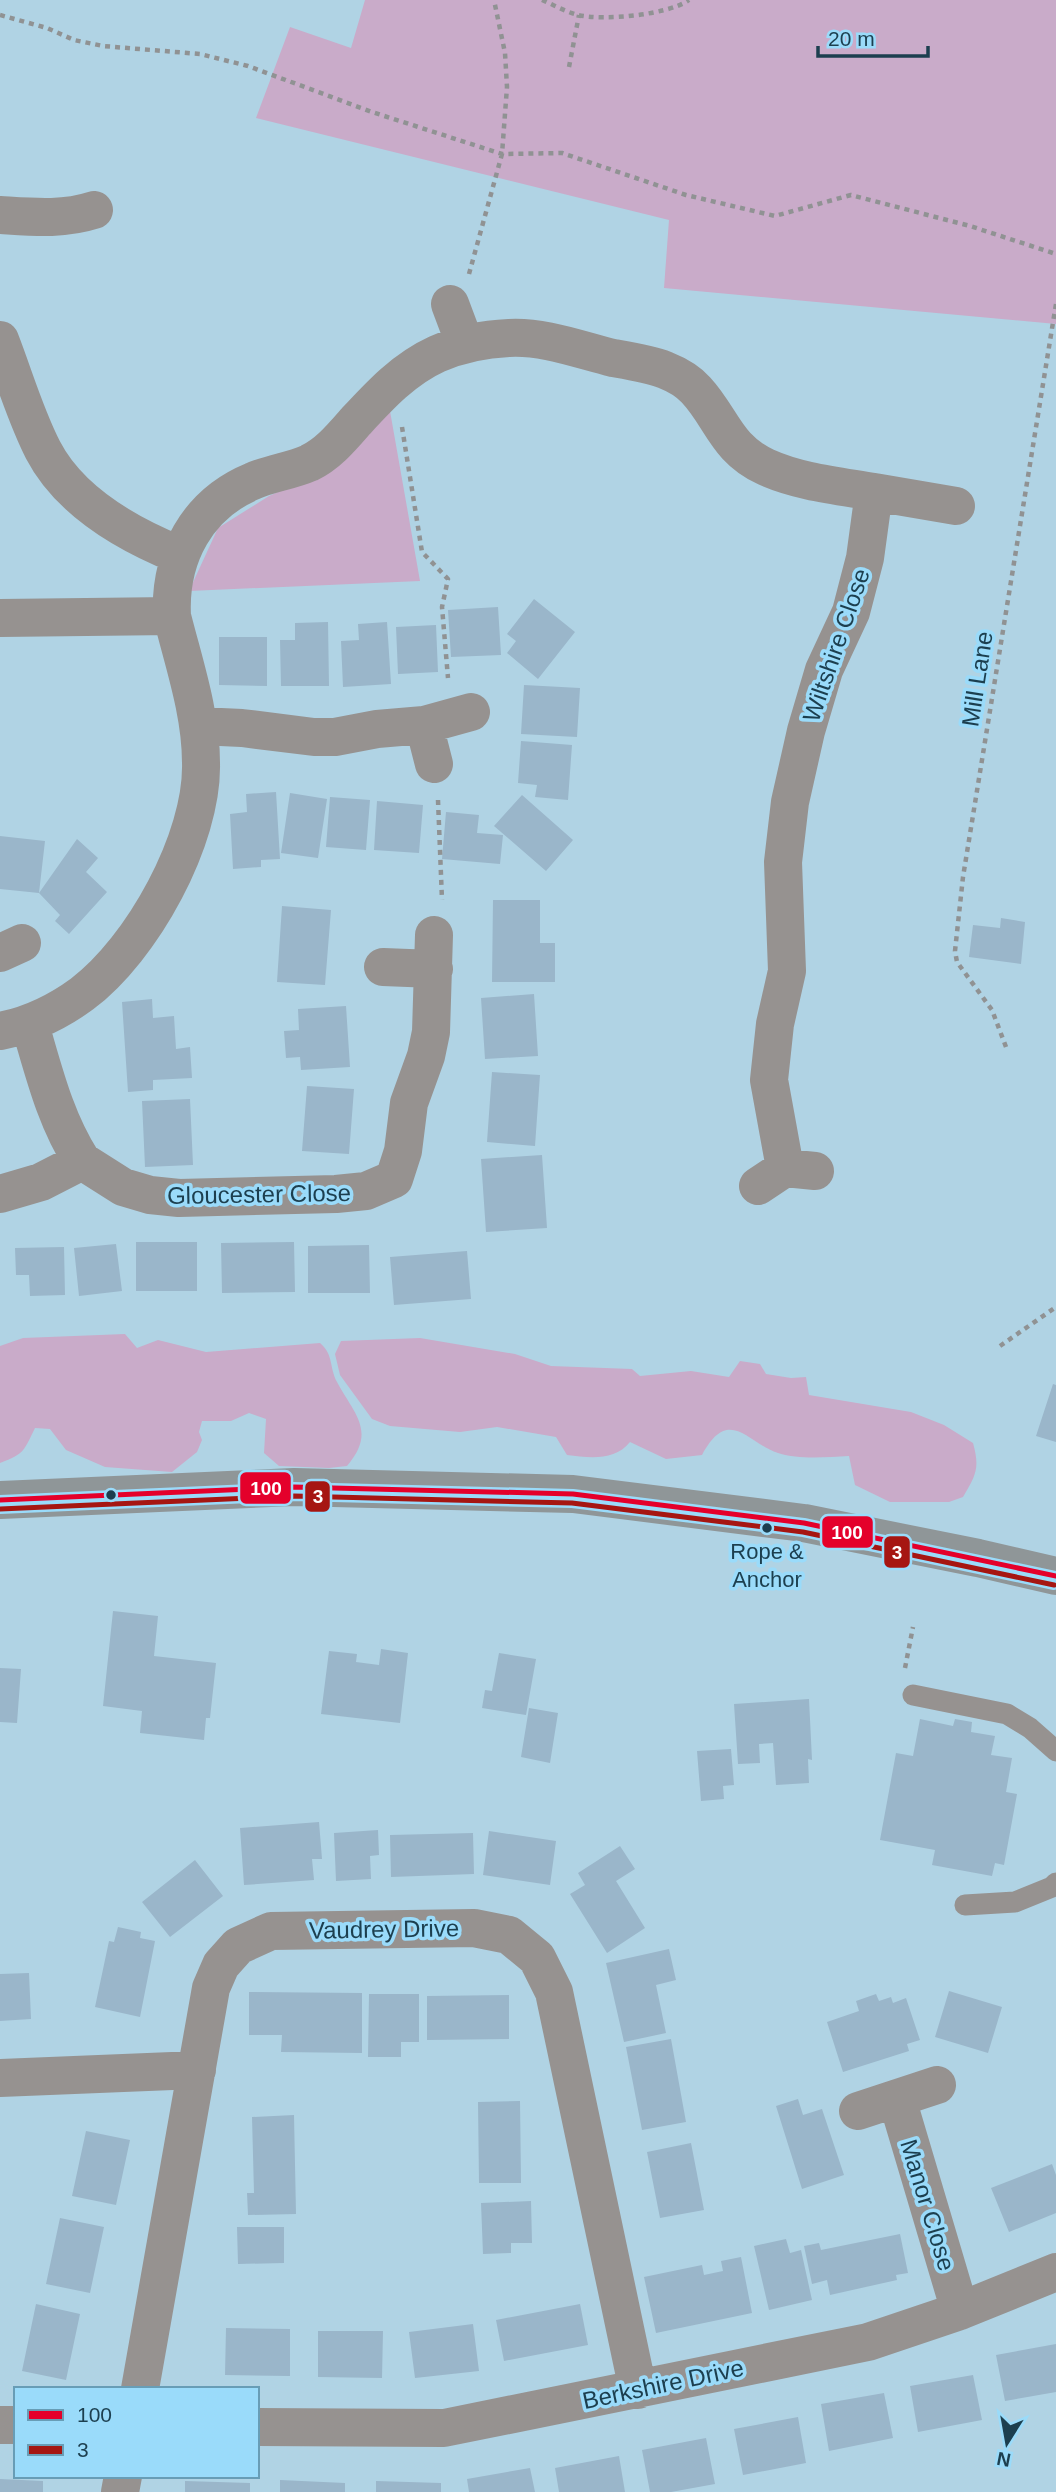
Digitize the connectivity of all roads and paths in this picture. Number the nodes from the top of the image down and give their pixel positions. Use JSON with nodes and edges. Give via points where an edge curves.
{"nodes":[{"id":1,"x":494,"y":0,"type":"edge"},
{"id":2,"x":542,"y":0,"type":"edge"},
{"id":3,"x":689,"y":0,"type":"edge"},
{"id":4,"x":0,"y":15,"type":"edge"},
{"id":5,"x":579,"y":15,"type":"junction"},
{"id":6,"x":569,"y":66,"type":"dead end"},
{"id":7,"x":502,"y":154,"type":"junction"},
{"id":8,"x":94,"y":210,"type":"dead end"},
{"id":9,"x":0,"y":215,"type":"edge"},
{"id":10,"x":1056,"y":254,"type":"edge"},
{"id":11,"x":450,"y":304,"type":"joint"},
{"id":12,"x":1056,"y":304,"type":"edge"},
{"id":13,"x":0,"y":340,"type":"edge"},
{"id":14,"x":465,"y":344,"type":"junction"},
{"id":15,"x":395,"y":382,"type":"junction"},
{"id":16,"x":874,"y":492,"type":"junction"},
{"id":17,"x":956,"y":506,"type":"dead end"},
{"id":18,"x":179,"y":555,"type":"junction"},
{"id":19,"x":172,"y":616,"type":"junction"},
{"id":20,"x":0,"y":618,"type":"edge"},
{"id":21,"x":448,"y":718,"type":"junction"},
{"id":22,"x":199,"y":726,"type":"junction"},
{"id":23,"x":434,"y":764,"type":"joint"},
{"id":24,"x":434,"y":952,"type":"junction"},
{"id":25,"x":383,"y":967,"type":"dead end"},
{"id":26,"x":15,"y":1028,"type":"edge"},
{"id":27,"x":1006,"y":1046,"type":"dead end"},
{"id":28,"x":82,"y":1161,"type":"junction"},
{"id":29,"x":786,"y":1175,"type":"dead end"},
{"id":30,"x":0,"y":1194,"type":"edge"},
{"id":31,"x":1056,"y":1307,"type":"edge"},
{"id":32,"x":1000,"y":1346,"type":"dead end"},
{"id":33,"x":0,"y":1500,"type":"edge"},
{"id":34,"x":1056,"y":1576,"type":"edge"},
{"id":35,"x":914,"y":1627,"type":"dead end"},
{"id":36,"x":913,"y":1695,"type":"joint"},
{"id":37,"x":1056,"y":1751,"type":"edge"},
{"id":38,"x":1056,"y":1883,"type":"edge"},
{"id":39,"x":965,"y":1905,"type":"dead end"},
{"id":40,"x":197,"y":2070,"type":"junction"},
{"id":41,"x":0,"y":2078,"type":"edge"},
{"id":42,"x":937,"y":2085,"type":"dead end"},
{"id":43,"x":897,"y":2099,"type":"junction"},
{"id":44,"x":858,"y":2111,"type":"dead end"},
{"id":45,"x":1056,"y":2272,"type":"edge"},
{"id":46,"x":960,"y":2311,"type":"junction"},
{"id":47,"x":140,"y":2387,"type":"edge"},
{"id":48,"x":638,"y":2389,"type":"junction"},
{"id":49,"x":259,"y":2427,"type":"edge"}],
"edges":[{"from":1,"to":7,"type":"path","via":[[507,87]]},
{"from":2,"to":5,"type":"path"},
{"from":3,"to":5,"type":"path","via":[[680,7],[630,16]]},
{"from":4,"to":7,"type":"path","via":[[103,46],[200,54],[248,66]]},
{"from":5,"to":6,"type":"path"},
{"from":7,"to":10,"type":"path","via":[[562,153],[687,195],[775,216],[851,195]]},
{"from":7,"to":11,"type":"path","via":[[472,269]]},
{"from":8,"to":9,"type":"street","via":[[55,218]]},
{"from":11,"to":14,"type":"street"},
{"from":12,"to":27,"type":"path","name":"Mill Lane","via":[[963,877],[955,951],[957,962],[992,1010]]},
{"from":13,"to":18,"type":"street","via":[[43,450],[65,482],[113,524]]},
{"from":14,"to":15,"type":"street","via":[[413,368]]},
{"from":14,"to":16,"type":"street","via":[[513,337],[539,340],[663,369],[695,389],[739,450],[765,467]]},
{"from":15,"to":18,"type":"street","via":[[327,452],[227,495],[190,532]]},
{"from":15,"to":21,"type":"path","via":[[422,552],[448,579],[442,607]]},
{"from":16,"to":17,"type":"street"},
{"from":16,"to":29,"type":"street","name":"Wiltshire Close","via":[[865,558],[851,612],[824,670],[790,802],[783,862],[787,971],[769,1080]]},
{"from":18,"to":19,"type":"street"},
{"from":19,"to":20,"type":"street"},
{"from":19,"to":22,"type":"street"},
{"from":21,"to":22,"type":"street","via":[[335,737]]},
{"from":21,"to":23,"type":"street"},
{"from":22,"to":26,"type":"street","via":[[199,797],[182,855],[161,897],[127,948],[83,994],[58,1011]]},
{"from":23,"to":24,"type":"path","via":[[443,907]]},
{"from":24,"to":25,"type":"street"},
{"from":24,"to":28,"type":"street","name":"Gloucester Close","via":[[431,1032],[409,1103],[394,1179],[366,1191],[336,1194],[179,1198],[123,1187]]},
{"from":26,"to":28,"type":"street","name":"Gloucester Close"},
{"from":28,"to":30,"type":"street","via":[[41,1182]]},
{"from":31,"to":32,"type":"path"},
{"from":33,"to":34,"type":"main road","via":[[294,1487],[573,1494],[804,1523]]},
{"from":35,"to":36,"type":"path","via":[[901,1685]]},
{"from":36,"to":37,"type":"lane","via":[[1007,1714]]},
{"from":38,"to":39,"type":"lane","via":[[1015,1902]]},
{"from":40,"to":41,"type":"street"},
{"from":40,"to":47,"type":"street","name":"Vaudrey Drive"},
{"from":40,"to":48,"type":"street","name":"Vaudrey Drive","via":[[211,1988],[220,1965],[238,1945],[271,1931],[474,1928],[509,1935],[537,1958],[554,1992]]},
{"from":42,"to":43,"type":"street"},
{"from":43,"to":44,"type":"street"},
{"from":43,"to":46,"type":"street","name":"Manor Close"},
{"from":45,"to":46,"type":"street","name":"Berkshire Drive"},
{"from":46,"to":48,"type":"street","name":"Berkshire Drive","via":[[868,2342]]},
{"from":48,"to":49,"type":"street","name":"Berkshire Drive","via":[[444,2428]]}]}
